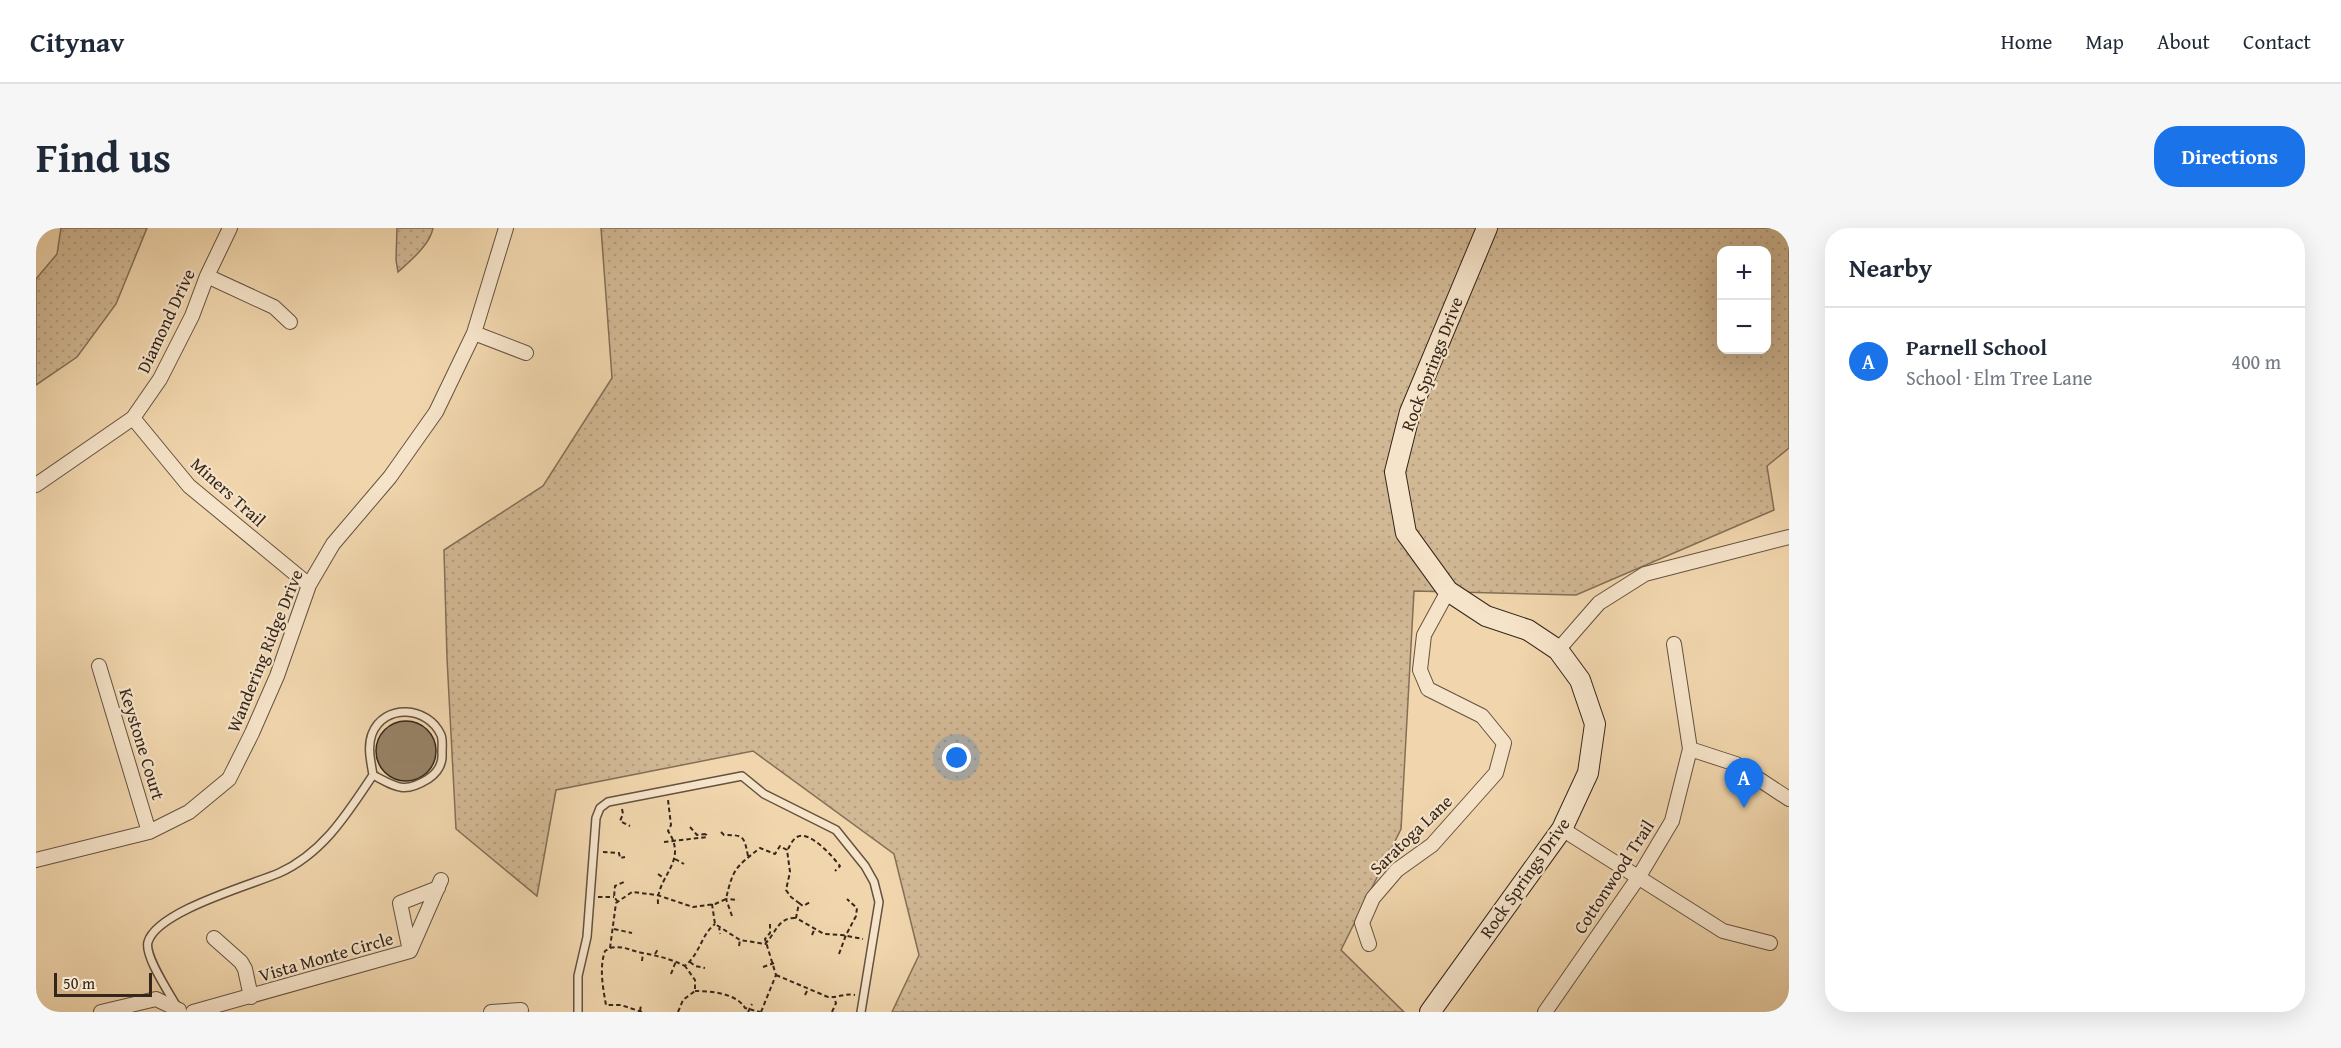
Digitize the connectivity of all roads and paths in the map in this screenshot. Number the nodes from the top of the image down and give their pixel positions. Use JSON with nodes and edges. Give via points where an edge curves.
{"nodes":[{"id":1,"x":230,"y":228,"type":"edge"},
{"id":2,"x":506,"y":228,"type":"edge"},
{"id":3,"x":1487,"y":228,"type":"edge"},
{"id":4,"x":207,"y":276,"type":"junction"},
{"id":5,"x":290,"y":322,"type":"dead end"},
{"id":6,"x":474,"y":333,"type":"junction"},
{"id":7,"x":526,"y":353,"type":"dead end"},
{"id":8,"x":133,"y":418,"type":"junction"},
{"id":9,"x":36,"y":484,"type":"edge"},
{"id":10,"x":1789,"y":537,"type":"edge"},
{"id":11,"x":309,"y":585,"type":"junction"},
{"id":12,"x":1448,"y":591,"type":"junction"},
{"id":13,"x":1674,"y":644,"type":"dead end"},
{"id":14,"x":1558,"y":650,"type":"junction"},
{"id":15,"x":99,"y":666,"type":"dead end"},
{"id":16,"x":1690,"y":749,"type":"junction"},
{"id":17,"x":373,"y":775,"type":"junction"},
{"id":18,"x":1789,"y":799,"type":"edge"},
{"id":19,"x":620,"y":800,"type":"junction"},
{"id":20,"x":669,"y":806,"type":"dead end"},
{"id":21,"x":630,"y":826,"type":"dead end"},
{"id":22,"x":690,"y":827,"type":"dead end"},
{"id":23,"x":1562,"y":829,"type":"junction"},
{"id":24,"x":149,"y":832,"type":"junction"},
{"id":25,"x":721,"y":832,"type":"dead end"},
{"id":26,"x":674,"y":841,"type":"junction"},
{"id":27,"x":664,"y":842,"type":"dead end"},
{"id":28,"x":787,"y":850,"type":"junction"},
{"id":29,"x":594,"y":851,"type":"junction"},
{"id":30,"x":748,"y":856,"type":"junction"},
{"id":31,"x":625,"y":857,"type":"dead end"},
{"id":32,"x":675,"y":859,"type":"junction"},
{"id":33,"x":36,"y":860,"type":"edge"},
{"id":34,"x":684,"y":864,"type":"dead end"},
{"id":35,"x":835,"y":871,"type":"dead end"},
{"id":36,"x":658,"y":874,"type":"dead end"},
{"id":37,"x":1638,"y":878,"type":"junction"},
{"id":38,"x":665,"y":879,"type":"junction"},
{"id":39,"x":624,"y":882,"type":"dead end"},
{"id":40,"x":657,"y":895,"type":"junction"},
{"id":41,"x":591,"y":896,"type":"junction"},
{"id":42,"x":614,"y":897,"type":"junction"},
{"id":43,"x":726,"y":899,"type":"junction"},
{"id":44,"x":847,"y":899,"type":"dead end"},
{"id":45,"x":738,"y":900,"type":"dead end"},
{"id":46,"x":618,"y":902,"type":"junction"},
{"id":47,"x":810,"y":902,"type":"dead end"},
{"id":48,"x":799,"y":903,"type":"junction"},
{"id":49,"x":658,"y":904,"type":"dead end"},
{"id":50,"x":712,"y":904,"type":"junction"},
{"id":51,"x":732,"y":916,"type":"dead end"},
{"id":52,"x":796,"y":918,"type":"junction"},
{"id":53,"x":715,"y":924,"type":"junction"},
{"id":54,"x":770,"y":924,"type":"dead end"},
{"id":55,"x":719,"y":926,"type":"junction"},
{"id":56,"x":815,"y":928,"type":"junction"},
{"id":57,"x":614,"y":929,"type":"junction"},
{"id":58,"x":632,"y":933,"type":"dead end"},
{"id":59,"x":720,"y":934,"type":"dead end"},
{"id":60,"x":812,"y":935,"type":"dead end"},
{"id":61,"x":846,"y":935,"type":"junction"},
{"id":62,"x":214,"y":938,"type":"dead end"},
{"id":63,"x":740,"y":940,"type":"junction"},
{"id":64,"x":872,"y":941,"type":"junction"},
{"id":65,"x":766,"y":943,"type":"junction"},
{"id":66,"x":1770,"y":943,"type":"dead end"},
{"id":67,"x":1369,"y":944,"type":"dead end"},
{"id":68,"x":739,"y":946,"type":"dead end"},
{"id":69,"x":610,"y":948,"type":"junction"},
{"id":70,"x":658,"y":949,"type":"dead end"},
{"id":71,"x":410,"y":951,"type":"junction"},
{"id":72,"x":643,"y":953,"type":"junction"},
{"id":73,"x":655,"y":954,"type":"junction"},
{"id":74,"x":839,"y":954,"type":"dead end"},
{"id":75,"x":642,"y":961,"type":"dead end"},
{"id":76,"x":675,"y":961,"type":"junction"},
{"id":77,"x":690,"y":962,"type":"junction"},
{"id":78,"x":774,"y":963,"type":"junction"},
{"id":79,"x":685,"y":966,"type":"junction"},
{"id":80,"x":763,"y":967,"type":"dead end"},
{"id":81,"x":705,"y":968,"type":"dead end"},
{"id":82,"x":671,"y":974,"type":"dead end"},
{"id":83,"x":776,"y":975,"type":"junction"},
{"id":84,"x":800,"y":980,"type":"dead end"},
{"id":85,"x":797,"y":985,"type":"junction"},
{"id":86,"x":808,"y":989,"type":"junction"},
{"id":87,"x":694,"y":991,"type":"junction"},
{"id":88,"x":826,"y":992,"type":"dead end"},
{"id":89,"x":805,"y":995,"type":"dead end"},
{"id":90,"x":823,"y":995,"type":"junction"},
{"id":91,"x":251,"y":997,"type":"junction"},
{"id":92,"x":863,"y":997,"type":"junction"},
{"id":93,"x":834,"y":998,"type":"junction"},
{"id":94,"x":752,"y":1004,"type":"dead end"},
{"id":95,"x":641,"y":1005,"type":"dead end"},
{"id":96,"x":521,"y":1010,"type":"dead end"},
{"id":97,"x":179,"y":1011,"type":"edge"},
{"id":98,"x":748,"y":1011,"type":"edge"},
{"id":99,"x":101,"y":1012,"type":"edge"},
{"id":100,"x":193,"y":1012,"type":"edge"},
{"id":101,"x":491,"y":1012,"type":"edge"},
{"id":102,"x":578,"y":1012,"type":"edge"},
{"id":103,"x":641,"y":1012,"type":"edge"},
{"id":104,"x":678,"y":1012,"type":"edge"},
{"id":105,"x":760,"y":1012,"type":"edge"},
{"id":106,"x":832,"y":1012,"type":"edge"},
{"id":107,"x":861,"y":1012,"type":"edge"},
{"id":108,"x":1430,"y":1012,"type":"edge"},
{"id":109,"x":1545,"y":1012,"type":"edge"}],
"edges":[{"from":1,"to":4,"type":"street","name":"Diamond Drive"},
{"from":2,"to":6,"type":"street","name":"Wandering Ridge Drive"},
{"from":3,"to":12,"type":"street","name":"Rock Springs Drive","via":[[1410,412],[1395,472],[1406,533]]},
{"from":4,"to":5,"type":"street","via":[[274,307]]},
{"from":4,"to":8,"type":"street","name":"Diamond Drive","via":[[160,379]]},
{"from":6,"to":7,"type":"street"},
{"from":6,"to":11,"type":"street","name":"Wandering Ridge Drive","via":[[436,412],[390,477],[333,544]]},
{"from":8,"to":9,"type":"street","name":"Diamond Drive"},
{"from":8,"to":11,"type":"street","name":"Miners Trail","via":[[189,486]]},
{"from":10,"to":14,"type":"street","via":[[1645,574],[1599,603]]},
{"from":11,"to":24,"type":"street","name":"Wandering Ridge Drive","via":[[277,676],[229,779],[189,812]]},
{"from":12,"to":14,"type":"street","name":"Rock Springs Drive","via":[[1486,616],[1528,630]]},
{"from":12,"to":67,"type":"street","name":"Saratoga Lane","via":[[1424,635],[1420,670],[1428,689],[1482,716],[1504,743],[1496,773],[1432,845],[1397,870],[1373,898],[1362,923]]},
{"from":13,"to":16,"type":"street","name":"Cottonwood Trail"},
{"from":14,"to":23,"type":"street","name":"Rock Springs Drive","via":[[1580,680],[1595,724],[1588,774]]},
{"from":15,"to":24,"type":"street","name":"Keystone Court"},
{"from":16,"to":18,"type":"street","via":[[1736,764]]},
{"from":16,"to":37,"type":"street","name":"Cottonwood Trail","via":[[1672,821]]},
{"from":17,"to":17,"type":"lane","via":[[399,789],[416,786],[435,775],[443,760],[442,736],[432,720],[410,711],[395,712],[381,721],[372,734],[369,749]]},
{"from":17,"to":97,"type":"lane","via":[[345,817],[302,859],[280,872],[219,895],[155,929],[148,942],[148,954]]},
{"from":19,"to":21,"type":"path","via":[[620,820]]},
{"from":19,"to":29,"type":"lane","via":[[600,808]]},
{"from":19,"to":64,"type":"lane","via":[[742,776],[764,794],[828,824],[837,830],[874,882],[879,902]]},
{"from":20,"to":26,"type":"path","via":[[668,831]]},
{"from":22,"to":26,"type":"path","via":[[697,835],[706,837]]},
{"from":23,"to":37,"type":"street"},
{"from":23,"to":108,"type":"street","name":"Rock Springs Drive"},
{"from":24,"to":33,"type":"street","name":"Wandering Ridge Drive"},
{"from":25,"to":30,"type":"path","via":[[741,837]]},
{"from":26,"to":27,"type":"path"},
{"from":26,"to":32,"type":"path"},
{"from":28,"to":30,"type":"path","via":[[780,846],[775,854],[760,848]]},
{"from":28,"to":35,"type":"path","via":[[796,837],[810,837],[834,857],[840,866]]},
{"from":28,"to":48,"type":"path","via":[[790,872],[786,890]]},
{"from":29,"to":31,"type":"path"},
{"from":29,"to":41,"type":"lane"},
{"from":30,"to":43,"type":"path","via":[[733,873]]},
{"from":32,"to":34,"type":"path"},
{"from":32,"to":38,"type":"path"},
{"from":36,"to":38,"type":"path"},
{"from":37,"to":66,"type":"street","via":[[1723,931]]},
{"from":37,"to":109,"type":"street","name":"Cottonwood Trail"},
{"from":38,"to":40,"type":"path"},
{"from":39,"to":42,"type":"path","via":[[615,886]]},
{"from":40,"to":46,"type":"path","via":[[632,892]]},
{"from":40,"to":49,"type":"path"},
{"from":40,"to":50,"type":"path","via":[[693,907]]},
{"from":41,"to":42,"type":"path"},
{"from":41,"to":102,"type":"lane","via":[[578,976]]},
{"from":42,"to":46,"type":"path"},
{"from":43,"to":45,"type":"path"},
{"from":43,"to":50,"type":"path"},
{"from":43,"to":51,"type":"path"},
{"from":44,"to":61,"type":"path","via":[[857,908]]},
{"from":46,"to":57,"type":"path"},
{"from":47,"to":48,"type":"path","via":[[803,906]]},
{"from":48,"to":52,"type":"path"},
{"from":50,"to":53,"type":"path"},
{"from":52,"to":56,"type":"path"},
{"from":52,"to":65,"type":"path","via":[[778,924]]},
{"from":53,"to":55,"type":"path"},
{"from":53,"to":77,"type":"path"},
{"from":54,"to":65,"type":"path"},
{"from":55,"to":59,"type":"path"},
{"from":55,"to":63,"type":"path"},
{"from":56,"to":60,"type":"path"},
{"from":56,"to":61,"type":"path","via":[[824,934]]},
{"from":57,"to":58,"type":"path"},
{"from":57,"to":69,"type":"path"},
{"from":61,"to":64,"type":"path"},
{"from":61,"to":74,"type":"path"},
{"from":62,"to":91,"type":"street","name":"Vista Monte Circle","via":[[241,962]]},
{"from":63,"to":65,"type":"path"},
{"from":63,"to":68,"type":"path"},
{"from":64,"to":92,"type":"lane"},
{"from":65,"to":78,"type":"path"},
{"from":69,"to":72,"type":"path","via":[[624,947]]},
{"from":69,"to":103,"type":"path","via":[[602,960],[606,1005]]},
{"from":70,"to":73,"type":"path"},
{"from":71,"to":71,"type":"street","name":"Vista Monte Circle","via":[[440,884],[400,903]]},
{"from":71,"to":91,"type":"street","name":"Vista Monte Circle"},
{"from":72,"to":73,"type":"path"},
{"from":72,"to":75,"type":"path"},
{"from":73,"to":76,"type":"path"},
{"from":76,"to":79,"type":"path"},
{"from":76,"to":82,"type":"path"},
{"from":77,"to":79,"type":"path"},
{"from":77,"to":81,"type":"path"},
{"from":78,"to":80,"type":"path"},
{"from":78,"to":83,"type":"path"},
{"from":79,"to":87,"type":"path","via":[[695,981]]},
{"from":83,"to":85,"type":"path"},
{"from":83,"to":105,"type":"path"},
{"from":84,"to":85,"type":"path"},
{"from":85,"to":86,"type":"path"},
{"from":86,"to":89,"type":"path"},
{"from":86,"to":90,"type":"path"},
{"from":87,"to":98,"type":"path","via":[[725,994]]},
{"from":87,"to":104,"type":"path","via":[[683,1000]]},
{"from":88,"to":90,"type":"path"},
{"from":90,"to":93,"type":"path"},
{"from":91,"to":100,"type":"street","name":"Vista Monte Circle"},
{"from":92,"to":93,"type":"path","via":[[846,993]]},
{"from":92,"to":107,"type":"lane"},
{"from":93,"to":106,"type":"path"},
{"from":94,"to":98,"type":"path"},
{"from":95,"to":103,"type":"path"},
{"from":96,"to":101,"type":"street"},
{"from":97,"to":99,"type":"street","via":[[156,999]]},
{"from":98,"to":105,"type":"path"}]}
